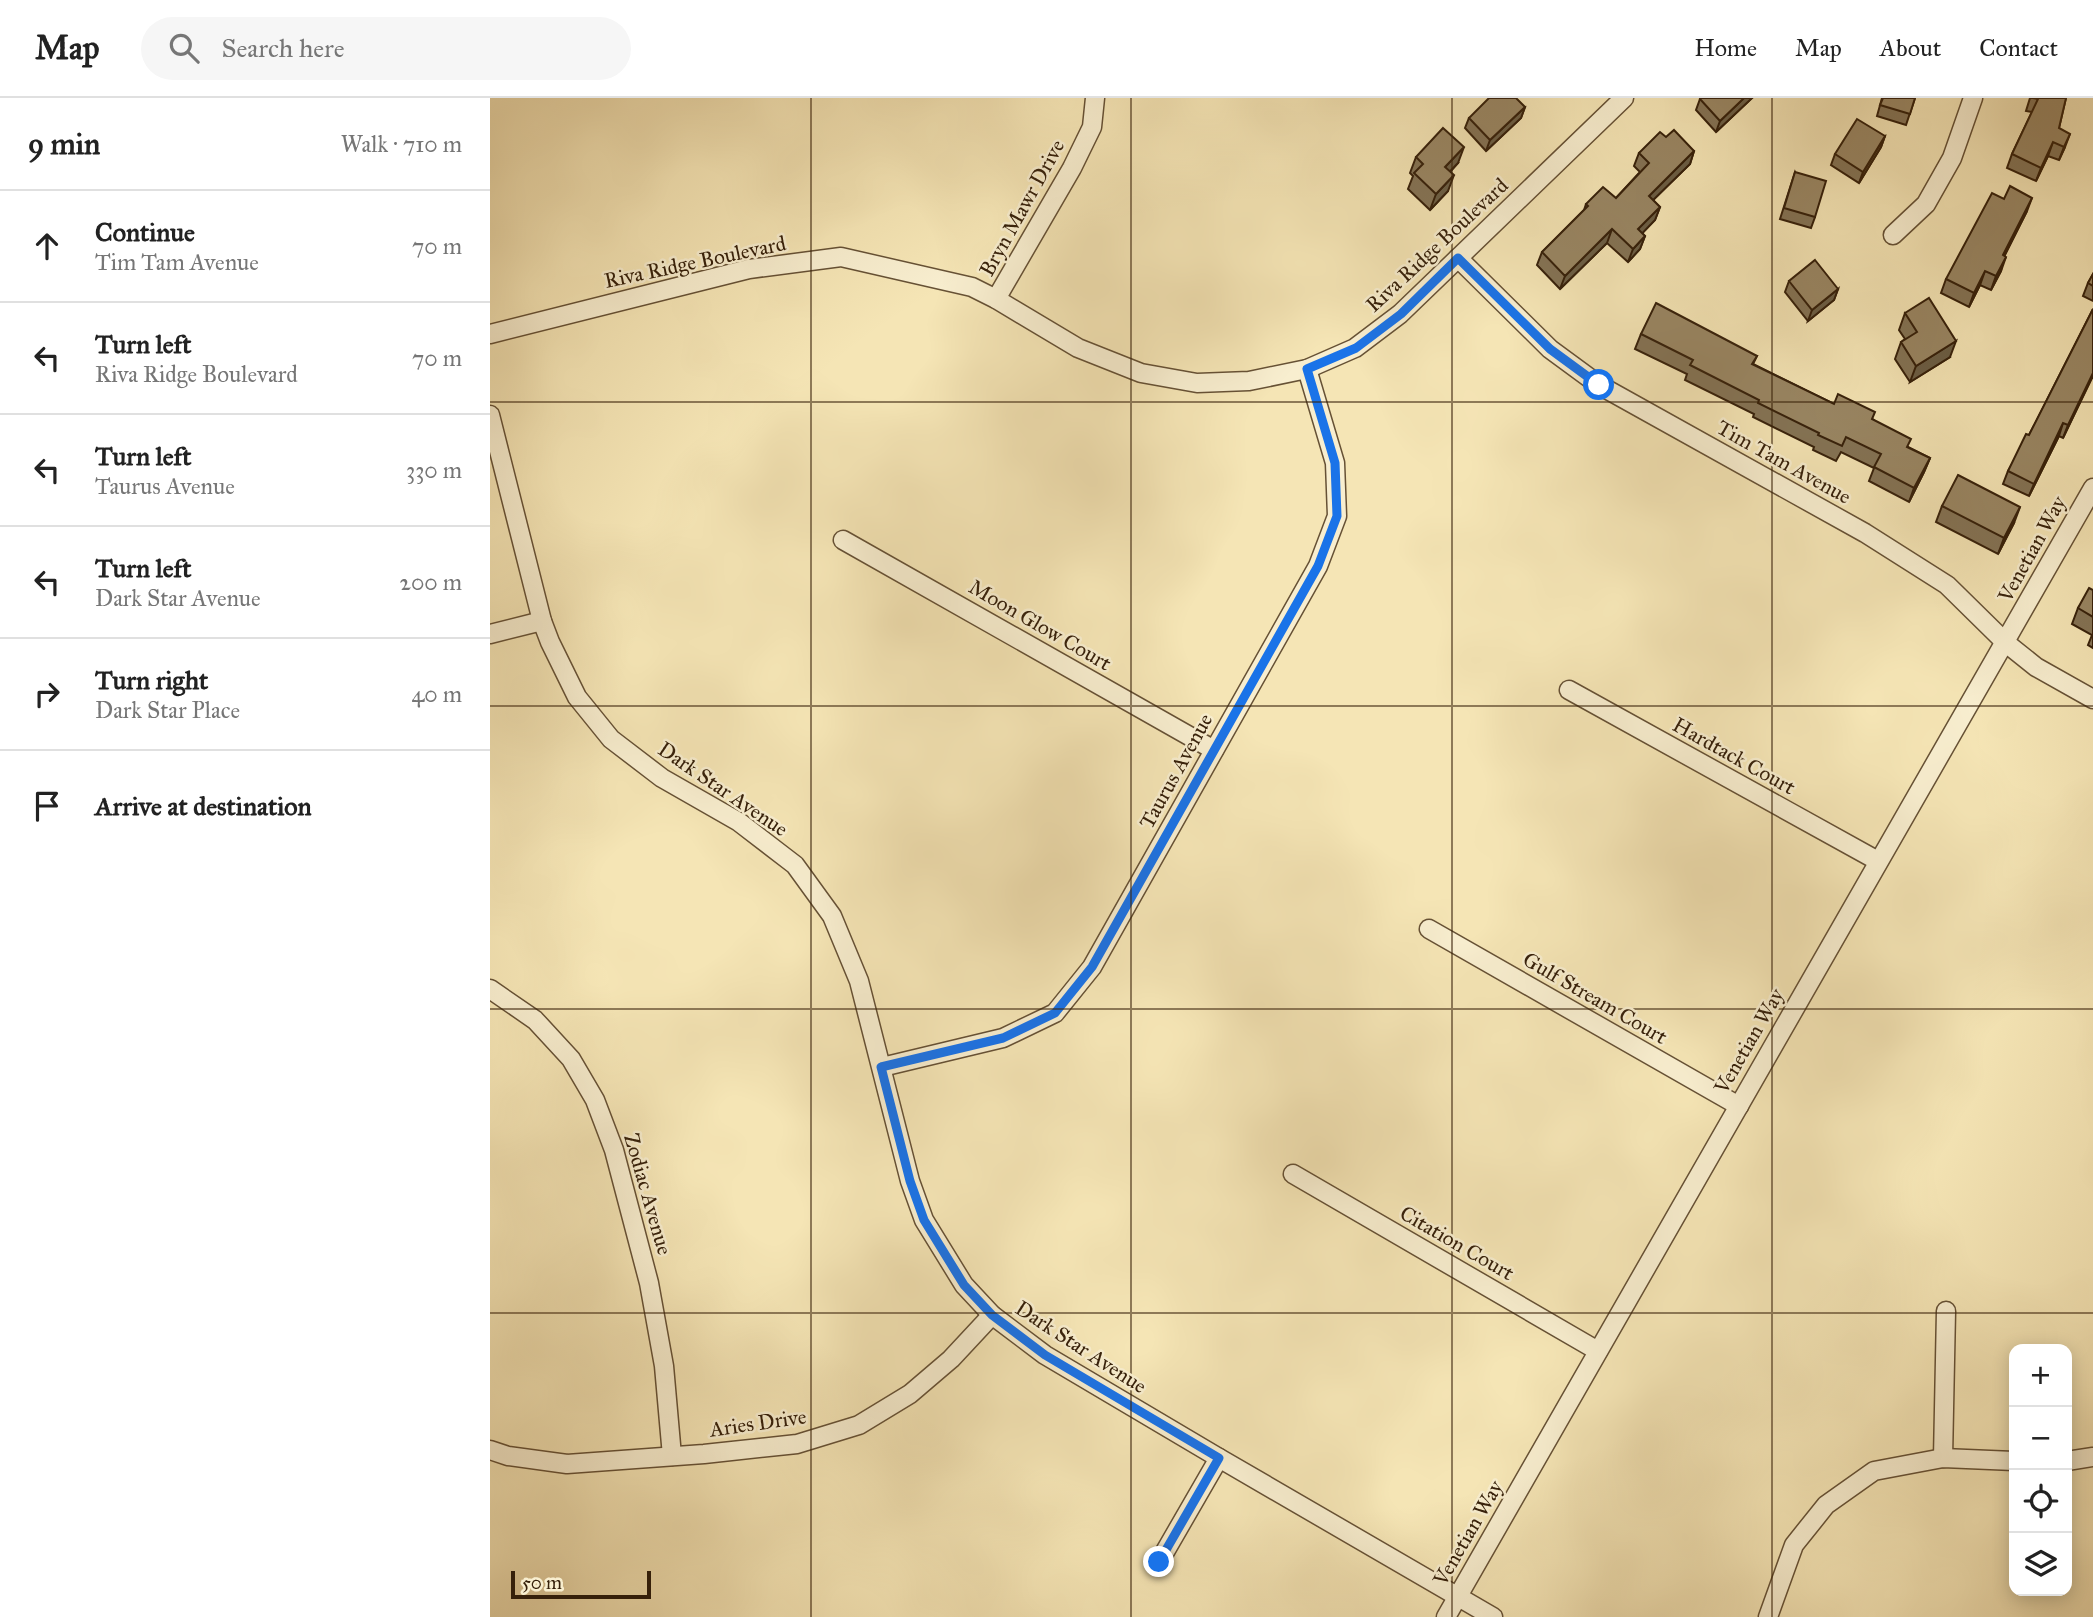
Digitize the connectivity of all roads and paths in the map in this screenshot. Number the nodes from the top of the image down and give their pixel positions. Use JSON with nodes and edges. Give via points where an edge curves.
{"nodes":[{"id":1,"x":1095,"y":98,"type":"edge"},
{"id":2,"x":1624,"y":98,"type":"edge"},
{"id":3,"x":1973,"y":98,"type":"edge"},
{"id":4,"x":1893,"y":235,"type":"dead end"},
{"id":5,"x":1458,"y":258,"type":"junction"},
{"id":6,"x":996,"y":299,"type":"junction"},
{"id":7,"x":490,"y":334,"type":"edge"},
{"id":8,"x":1307,"y":369,"type":"junction"},
{"id":9,"x":490,"y":415,"type":"edge"},
{"id":10,"x":2093,"y":488,"type":"edge"},
{"id":11,"x":843,"y":540,"type":"dead end"},
{"id":12,"x":542,"y":621,"type":"junction"},
{"id":13,"x":490,"y":634,"type":"edge"},
{"id":14,"x":2006,"y":643,"type":"junction"},
{"id":15,"x":1569,"y":690,"type":"dead end"},
{"id":16,"x":2093,"y":699,"type":"edge"},
{"id":17,"x":1214,"y":750,"type":"junction"},
{"id":18,"x":1878,"y":861,"type":"junction"},
{"id":19,"x":1429,"y":929,"type":"dead end"},
{"id":20,"x":490,"y":989,"type":"edge"},
{"id":21,"x":881,"y":1067,"type":"junction"},
{"id":22,"x":1739,"y":1106,"type":"junction"},
{"id":23,"x":1293,"y":1174,"type":"dead end"},
{"id":24,"x":1947,"y":1311,"type":"dead end"},
{"id":25,"x":992,"y":1315,"type":"junction"},
{"id":26,"x":1598,"y":1351,"type":"junction"},
{"id":27,"x":490,"y":1450,"type":"edge"},
{"id":28,"x":671,"y":1456,"type":"junction"},
{"id":29,"x":2093,"y":1457,"type":"edge"},
{"id":30,"x":1219,"y":1458,"type":"junction"},
{"id":31,"x":1943,"y":1458,"type":"junction"},
{"id":32,"x":2072,"y":1460,"type":"edge"},
{"id":33,"x":2009,"y":1461,"type":"edge"},
{"id":34,"x":1159,"y":1562,"type":"dead end"},
{"id":35,"x":1458,"y":1596,"type":"junction"},
{"id":36,"x":1446,"y":1617,"type":"edge"},
{"id":37,"x":1493,"y":1617,"type":"edge"},
{"id":38,"x":1768,"y":1617,"type":"edge"}],
"edges":[{"from":1,"to":6,"type":"street","name":"Bryn Mawr Drive","via":[[1092,127],[1072,168]]},
{"from":2,"to":5,"type":"street","name":"Riva Ridge Boulevard"},
{"from":3,"to":4,"type":"street","via":[[1952,158],[1926,204]]},
{"from":5,"to":8,"type":"street","name":"Riva Ridge Boulevard","via":[[1401,314],[1356,348]]},
{"from":5,"to":14,"type":"street","name":"Tim Tam Avenue","via":[[1550,349],[1599,385],[1865,533],[1947,585]]},
{"from":6,"to":7,"type":"street","name":"Riva Ridge Boulevard","via":[[972,287],[841,257],[749,269]]},
{"from":6,"to":8,"type":"street","name":"Riva Ridge Boulevard","via":[[1079,348],[1141,373],[1197,383],[1249,381]]},
{"from":8,"to":17,"type":"street","name":"Taurus Avenue","via":[[1335,463],[1337,516],[1318,566]]},
{"from":9,"to":12,"type":"street","name":"Dark Star Avenue"},
{"from":10,"to":14,"type":"street","name":"Venetian Way"},
{"from":11,"to":17,"type":"street","name":"Moon Glow Court"},
{"from":12,"to":13,"type":"street"},
{"from":12,"to":21,"type":"street","name":"Dark Star Avenue","via":[[577,697],[611,739],[662,778],[739,822],[795,865],[832,916],[859,981]]},
{"from":14,"to":16,"type":"street","name":"Tim Tam Avenue","via":[[2036,667]]},
{"from":14,"to":18,"type":"street","name":"Venetian Way"},
{"from":15,"to":18,"type":"street","name":"Hardtack Court"},
{"from":17,"to":21,"type":"street","name":"Taurus Avenue","via":[[1092,967],[1055,1013],[1003,1038]]},
{"from":18,"to":22,"type":"street","name":"Venetian Way"},
{"from":19,"to":22,"type":"street","name":"Gulf Stream Court"},
{"from":20,"to":28,"type":"street","name":"Zodiac Avenue","via":[[535,1020],[571,1059],[595,1100],[614,1150],[649,1283],[664,1366]]},
{"from":21,"to":25,"type":"street","name":"Dark Star Avenue","via":[[924,1220],[964,1285]]},
{"from":22,"to":26,"type":"street","name":"Venetian Way"},
{"from":23,"to":26,"type":"street","name":"Citation Court"},
{"from":24,"to":31,"type":"street"},
{"from":25,"to":28,"type":"street","name":"Aries Drive","via":[[910,1394],[859,1424],[797,1444]]},
{"from":25,"to":30,"type":"street","name":"Dark Star Avenue","via":[[1045,1355]]},
{"from":26,"to":35,"type":"street","name":"Venetian Way"},
{"from":27,"to":28,"type":"street","name":"Aries Drive","via":[[567,1464]]},
{"from":29,"to":32,"type":"street"},
{"from":30,"to":34,"type":"street"},
{"from":30,"to":35,"type":"street","name":"Dark Star Avenue"},
{"from":31,"to":33,"type":"street"},
{"from":31,"to":38,"type":"street","via":[[1874,1471],[1826,1505],[1794,1545]]},
{"from":35,"to":36,"type":"street","name":"Venetian Way"},
{"from":35,"to":37,"type":"street","name":"Dark Star Avenue"}]}
